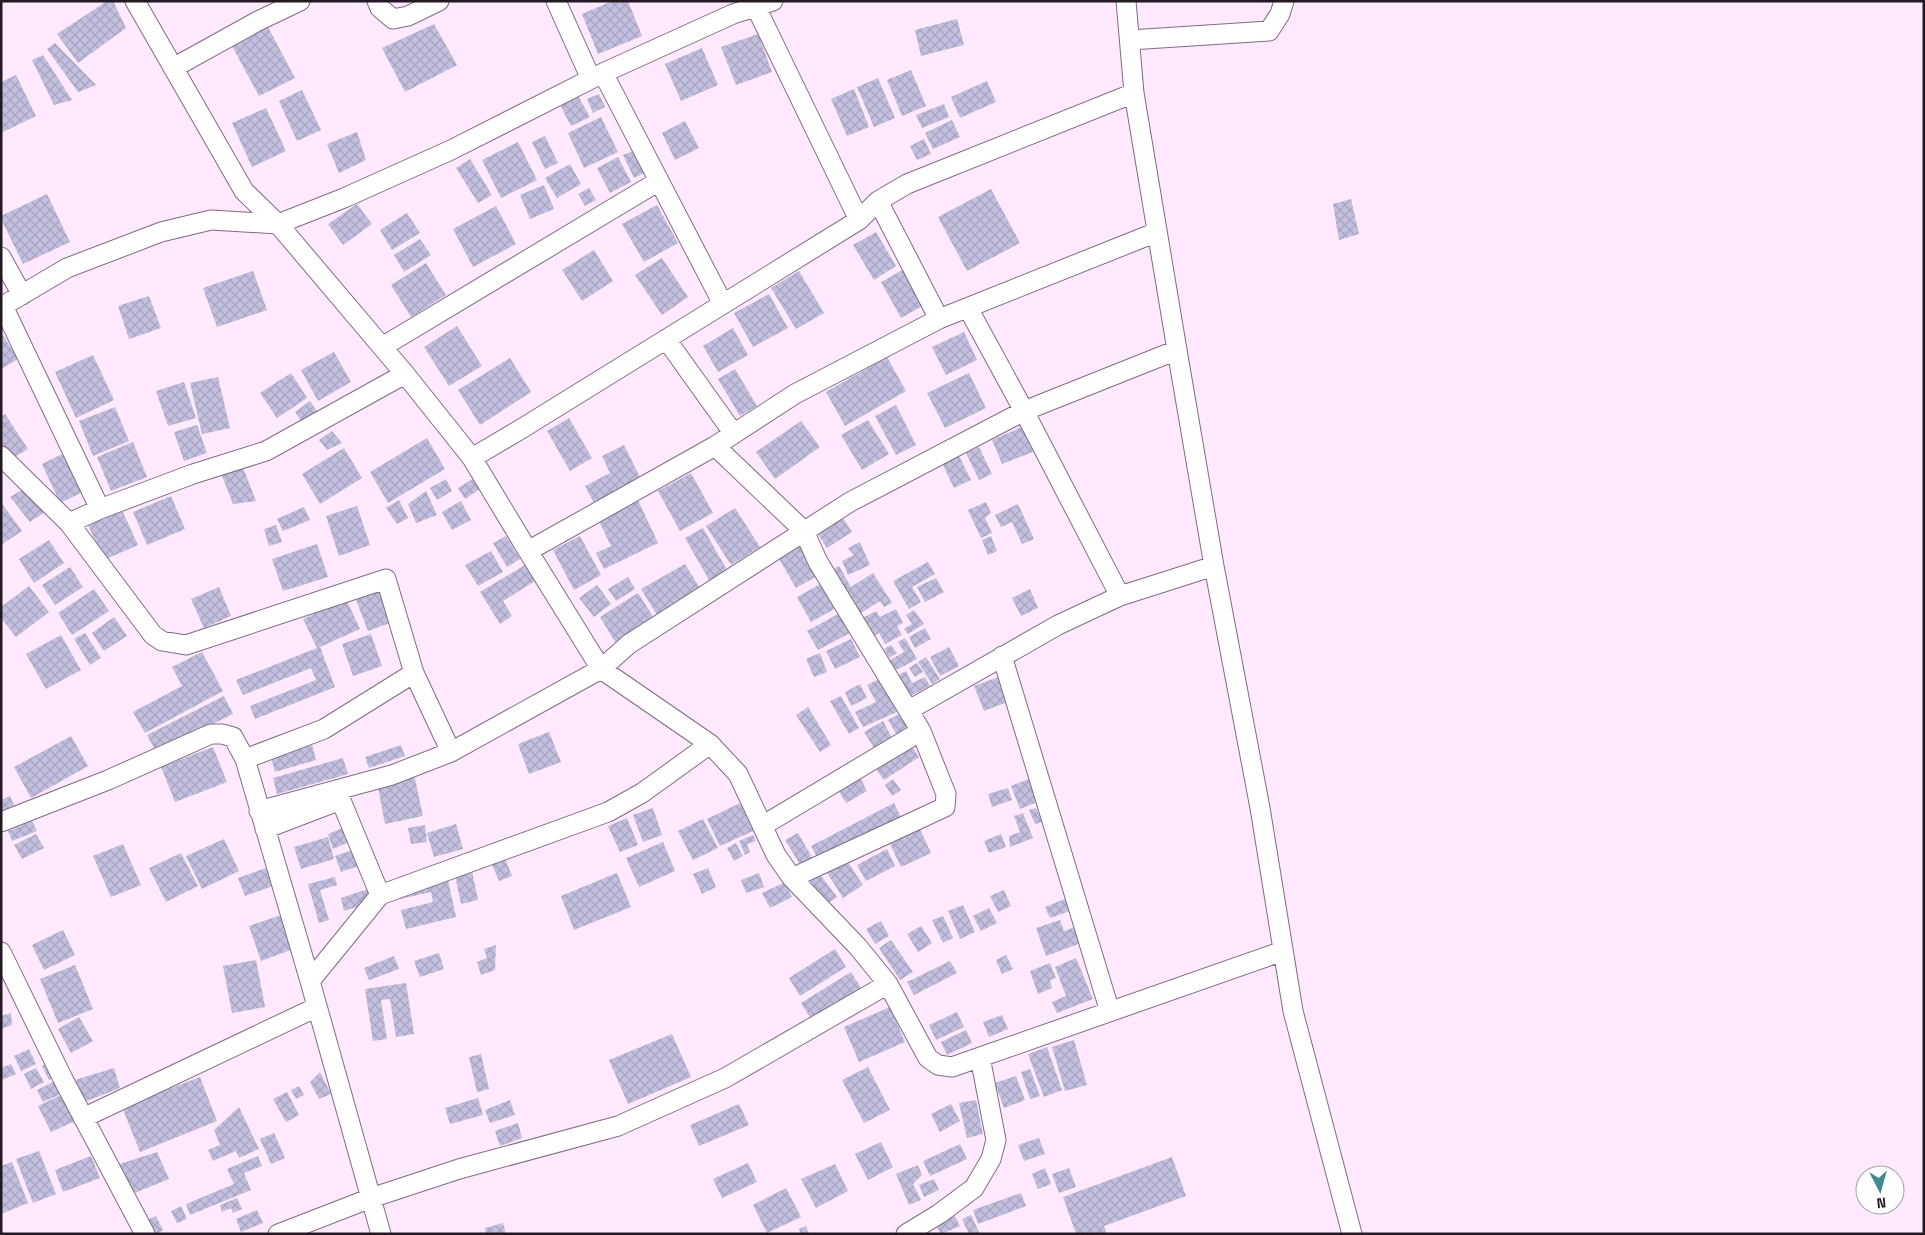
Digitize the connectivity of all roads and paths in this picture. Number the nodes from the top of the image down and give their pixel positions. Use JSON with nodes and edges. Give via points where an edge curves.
{"nodes":[{"id":1,"x":135,"y":1,"type":"edge"},
{"id":2,"x":300,"y":1,"type":"edge"},
{"id":3,"x":377,"y":1,"type":"edge"},
{"id":4,"x":439,"y":1,"type":"edge"},
{"id":5,"x":556,"y":1,"type":"edge"},
{"id":6,"x":1126,"y":1,"type":"edge"},
{"id":7,"x":1284,"y":1,"type":"edge"},
{"id":8,"x":765,"y":4,"type":"edge"},
{"id":9,"x":731,"y":8,"type":"edge"},
{"id":10,"x":1130,"y":40,"type":"junction"},
{"id":11,"x":173,"y":68,"type":"junction"},
{"id":12,"x":597,"y":76,"type":"junction"},
{"id":13,"x":1134,"y":92,"type":"junction"},
{"id":14,"x":659,"y":181,"type":"junction"},
{"id":15,"x":878,"y":201,"type":"junction"},
{"id":16,"x":859,"y":220,"type":"junction"},
{"id":17,"x":278,"y":224,"type":"junction"},
{"id":18,"x":1158,"y":232,"type":"junction"},
{"id":19,"x":1,"y":257,"type":"edge"},
{"id":20,"x":22,"y":295,"type":"junction"},
{"id":21,"x":723,"y":304,"type":"junction"},
{"id":22,"x":2,"y":307,"type":"edge"},
{"id":23,"x":968,"y":308,"type":"junction"},
{"id":24,"x":939,"y":320,"type":"junction"},
{"id":25,"x":666,"y":339,"type":"junction"},
{"id":26,"x":382,"y":346,"type":"junction"},
{"id":27,"x":1177,"y":350,"type":"junction"},
{"id":28,"x":406,"y":374,"type":"junction"},
{"id":29,"x":1024,"y":411,"type":"junction"},
{"id":30,"x":734,"y":434,"type":"junction"},
{"id":31,"x":715,"y":446,"type":"junction"},
{"id":32,"x":1,"y":456,"type":"edge"},
{"id":33,"x":472,"y":458,"type":"junction"},
{"id":34,"x":100,"y":508,"type":"junction"},
{"id":35,"x":69,"y":523,"type":"junction"},
{"id":36,"x":804,"y":531,"type":"junction"},
{"id":37,"x":528,"y":552,"type":"junction"},
{"id":38,"x":1214,"y":566,"type":"junction"},
{"id":39,"x":1120,"y":596,"type":"junction"},
{"id":40,"x":1002,"y":656,"type":"junction"},
{"id":41,"x":601,"y":669,"type":"junction"},
{"id":42,"x":414,"y":673,"type":"junction"},
{"id":43,"x":909,"y":710,"type":"junction"},
{"id":44,"x":922,"y":731,"type":"junction"},
{"id":45,"x":710,"y":744,"type":"junction"},
{"id":46,"x":450,"y":752,"type":"junction"},
{"id":47,"x":245,"y":759,"type":"junction"},
{"id":48,"x":262,"y":820,"type":"junction"},
{"id":49,"x":1,"y":822,"type":"edge"},
{"id":50,"x":762,"y":826,"type":"junction"},
{"id":51,"x":792,"y":878,"type":"junction"},
{"id":52,"x":380,"y":895,"type":"junction"},
{"id":53,"x":1283,"y":951,"type":"junction"},
{"id":54,"x":1,"y":952,"type":"edge"},
{"id":55,"x":310,"y":981,"type":"junction"},
{"id":56,"x":888,"y":984,"type":"junction"},
{"id":57,"x":317,"y":1007,"type":"junction"},
{"id":58,"x":1110,"y":1012,"type":"junction"},
{"id":59,"x":980,"y":1057,"type":"junction"},
{"id":60,"x":83,"y":1118,"type":"junction"},
{"id":61,"x":372,"y":1198,"type":"junction"},
{"id":62,"x":145,"y":1234,"type":"edge"},
{"id":63,"x":278,"y":1234,"type":"edge"},
{"id":64,"x":380,"y":1234,"type":"edge"},
{"id":65,"x":906,"y":1234,"type":"edge"},
{"id":66,"x":1352,"y":1234,"type":"edge"}],
"edges":[{"from":1,"to":11,"type":"street"},
{"from":2,"to":11,"type":"street"},
{"from":3,"to":4,"type":"street","via":[[380,8],[393,18],[408,16]]},
{"from":5,"to":12,"type":"street"},
{"from":6,"to":10,"type":"street"},
{"from":7,"to":10,"type":"street","via":[[1269,31]]},
{"from":8,"to":9,"type":"street"},
{"from":8,"to":16,"type":"street"},
{"from":9,"to":12,"type":"street"},
{"from":10,"to":13,"type":"street"},
{"from":11,"to":17,"type":"street","via":[[244,191]]},
{"from":12,"to":14,"type":"street"},
{"from":12,"to":17,"type":"street","via":[[442,154]]},
{"from":13,"to":15,"type":"street","via":[[907,184]]},
{"from":13,"to":18,"type":"street"},
{"from":14,"to":21,"type":"street"},
{"from":14,"to":26,"type":"street"},
{"from":15,"to":16,"type":"street"},
{"from":15,"to":24,"type":"street"},
{"from":16,"to":21,"type":"street"},
{"from":17,"to":20,"type":"street","via":[[211,220],[161,232],[67,268]]},
{"from":17,"to":26,"type":"street"},
{"from":18,"to":23,"type":"street"},
{"from":18,"to":27,"type":"street"},
{"from":19,"to":20,"type":"street"},
{"from":20,"to":22,"type":"street"},
{"from":21,"to":25,"type":"street"},
{"from":22,"to":34,"type":"street"},
{"from":23,"to":24,"type":"street"},
{"from":23,"to":29,"type":"street"},
{"from":24,"to":30,"type":"street","via":[[795,394]]},
{"from":25,"to":30,"type":"street"},
{"from":25,"to":33,"type":"street"},
{"from":26,"to":28,"type":"street"},
{"from":27,"to":29,"type":"street"},
{"from":27,"to":38,"type":"street"},
{"from":28,"to":33,"type":"street"},
{"from":28,"to":34,"type":"street","via":[[266,452]]},
{"from":29,"to":36,"type":"street","via":[[850,502]]},
{"from":29,"to":39,"type":"street"},
{"from":30,"to":31,"type":"street"},
{"from":31,"to":36,"type":"street"},
{"from":31,"to":37,"type":"street"},
{"from":32,"to":35,"type":"street"},
{"from":33,"to":37,"type":"street"},
{"from":34,"to":35,"type":"street"},
{"from":35,"to":42,"type":"street","via":[[154,635],[162,641],[186,645],[386,579]]},
{"from":36,"to":41,"type":"street","via":[[629,644]]},
{"from":36,"to":43,"type":"street","via":[[818,562]]},
{"from":37,"to":41,"type":"street"},
{"from":38,"to":39,"type":"street"},
{"from":38,"to":53,"type":"street","via":[[1260,808]]},
{"from":39,"to":40,"type":"street"},
{"from":40,"to":43,"type":"street"},
{"from":40,"to":58,"type":"street"},
{"from":41,"to":45,"type":"street"},
{"from":41,"to":46,"type":"street"},
{"from":42,"to":46,"type":"street"},
{"from":42,"to":47,"type":"street","via":[[324,729]]},
{"from":43,"to":44,"type":"street"},
{"from":44,"to":50,"type":"street"},
{"from":44,"to":51,"type":"street","via":[[946,794],[944,808]]},
{"from":45,"to":50,"type":"street","via":[[738,774]]},
{"from":45,"to":52,"type":"street","via":[[642,793],[608,812]]},
{"from":46,"to":48,"type":"street"},
{"from":47,"to":48,"type":"street"},
{"from":47,"to":49,"type":"street","via":[[233,738],[211,734],[108,780]]},
{"from":48,"to":52,"type":"street","via":[[333,803],[342,804]]},
{"from":48,"to":55,"type":"street"},
{"from":50,"to":51,"type":"street"},
{"from":51,"to":56,"type":"street","via":[[858,947]]},
{"from":52,"to":55,"type":"street"},
{"from":53,"to":58,"type":"street"},
{"from":53,"to":66,"type":"street","via":[[1293,1011]]},
{"from":54,"to":60,"type":"street"},
{"from":55,"to":57,"type":"street"},
{"from":56,"to":59,"type":"street","via":[[928,1058],[938,1065],[952,1066]]},
{"from":56,"to":61,"type":"street","via":[[725,1078],[618,1126]]},
{"from":57,"to":60,"type":"street"},
{"from":57,"to":61,"type":"street"},
{"from":58,"to":59,"type":"street"},
{"from":59,"to":65,"type":"street","via":[[996,1140],[991,1159],[974,1188]]},
{"from":60,"to":62,"type":"street"},
{"from":61,"to":63,"type":"street"},
{"from":61,"to":64,"type":"street"}]}
